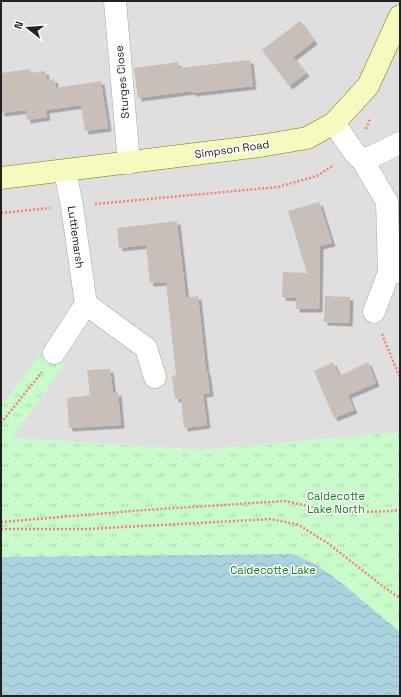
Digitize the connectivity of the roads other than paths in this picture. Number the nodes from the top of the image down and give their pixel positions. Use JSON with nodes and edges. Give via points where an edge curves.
{"nodes":[{"id":1,"x":115,"y":1,"type":"edge"},
{"id":2,"x":400,"y":16,"type":"edge"},
{"id":3,"x":334,"y":123,"type":"junction"},
{"id":4,"x":400,"y":143,"type":"edge"},
{"id":5,"x":363,"y":161,"type":"junction"},
{"id":6,"x":129,"y":163,"type":"junction"},
{"id":7,"x":65,"y":170,"type":"junction"},
{"id":8,"x":1,"y":178,"type":"edge"},
{"id":9,"x":394,"y":272,"type":"edge"},
{"id":10,"x":86,"y":304,"type":"junction"},
{"id":11,"x":374,"y":312,"type":"road end"},
{"id":12,"x":54,"y":354,"type":"road end"},
{"id":13,"x":155,"y":377,"type":"dead end"}],
"edges":[{"from":1,"to":6,"type":"street","name":"Sturges Close"},
{"from":2,"to":3,"type":"street","name":"Simpson Road","via":[[368,86]]},
{"from":3,"to":5,"type":"street"},
{"from":3,"to":6,"type":"street","name":"Simpson Road","via":[[307,138]]},
{"from":4,"to":5,"type":"street"},
{"from":5,"to":9,"type":"street","via":[[387,202]]},
{"from":6,"to":7,"type":"street","name":"Simpson Road"},
{"from":7,"to":8,"type":"street","name":"Simpson Road"},
{"from":7,"to":10,"type":"street","name":"Luttlemarsh"},
{"from":9,"to":11,"type":"street"},
{"from":10,"to":12,"type":"street"},
{"from":10,"to":13,"type":"street","via":[[146,348]]}]}
